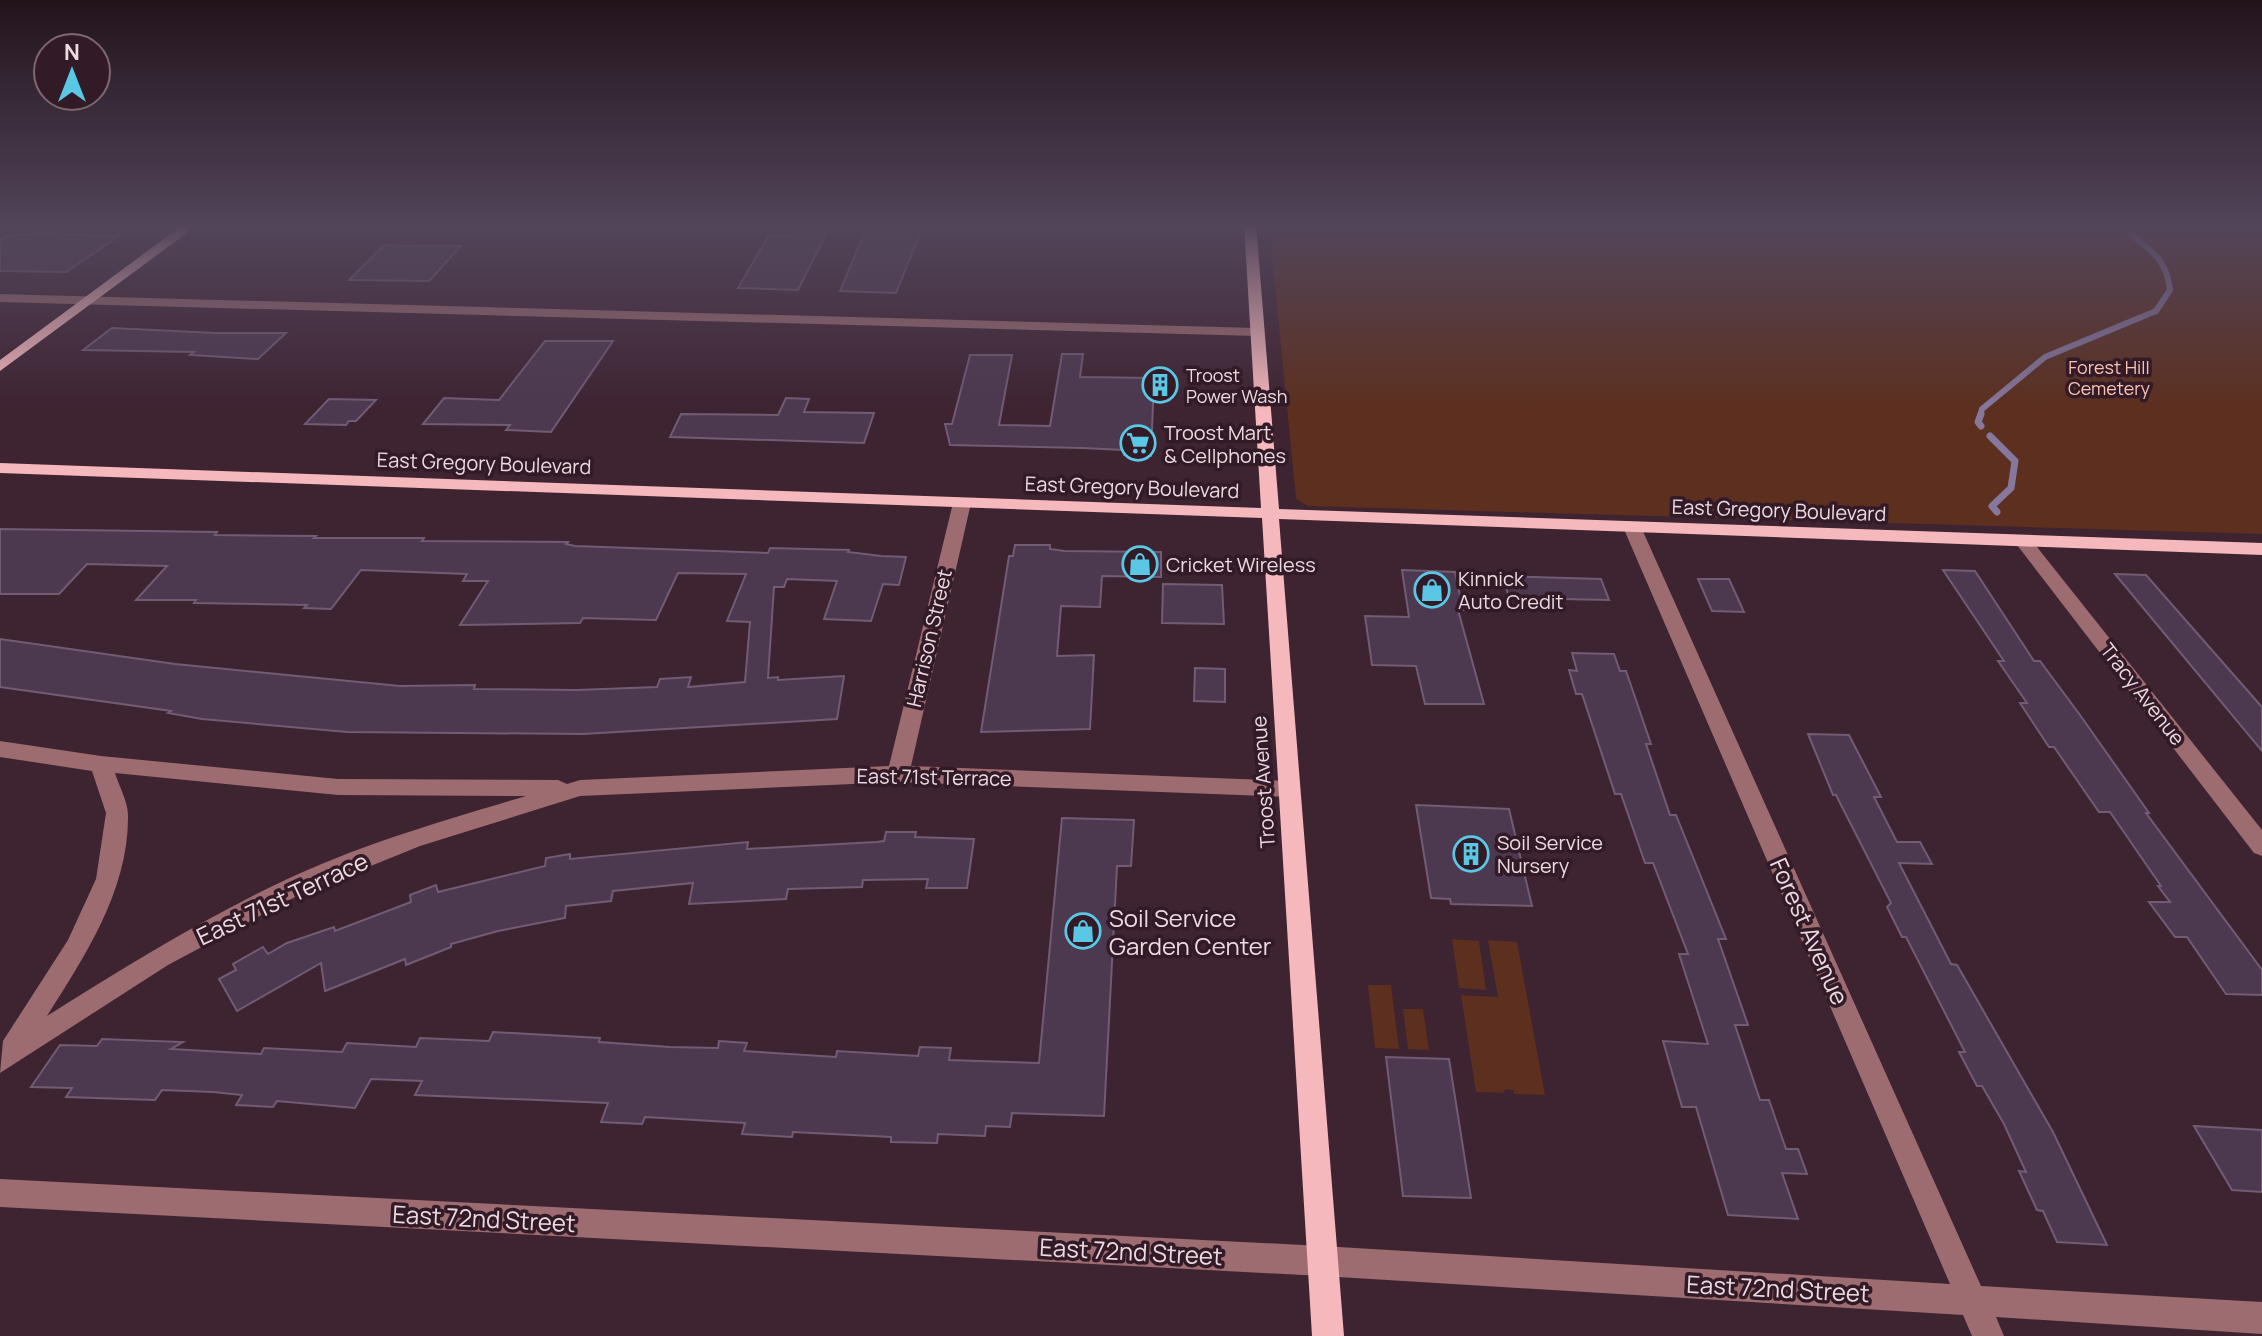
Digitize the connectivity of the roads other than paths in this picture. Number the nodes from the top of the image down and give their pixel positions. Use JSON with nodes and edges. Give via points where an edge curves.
{"nodes":[{"id":1,"x":108,"y":286,"type":"edge"},
{"id":2,"x":1254,"y":286,"type":"edge"},
{"id":3,"x":0,"y":298,"type":"edge"},
{"id":4,"x":88,"y":301,"type":"junction"},
{"id":5,"x":1257,"y":332,"type":"junction"},
{"id":6,"x":0,"y":367,"type":"edge"},
{"id":7,"x":0,"y":468,"type":"edge"},
{"id":8,"x":962,"y":503,"type":"junction"},
{"id":9,"x":1270,"y":514,"type":"junction"},
{"id":10,"x":1632,"y":527,"type":"junction"},
{"id":11,"x":2023,"y":541,"type":"junction"},
{"id":12,"x":2262,"y":549,"type":"edge"},
{"id":13,"x":0,"y":749,"type":"edge"},
{"id":14,"x":101,"y":764,"type":"junction"},
{"id":15,"x":898,"y":774,"type":"junction"},
{"id":16,"x":580,"y":788,"type":"junction"},
{"id":17,"x":1289,"y":789,"type":"junction"},
{"id":18,"x":2262,"y":847,"type":"edge"},
{"id":19,"x":4,"y":1058,"type":"edge"},
{"id":20,"x":0,"y":1193,"type":"edge"},
{"id":21,"x":1322,"y":1261,"type":"junction"},
{"id":22,"x":1973,"y":1300,"type":"junction"},
{"id":23,"x":2262,"y":1318,"type":"edge"},
{"id":24,"x":1328,"y":1336,"type":"edge"},
{"id":25,"x":1988,"y":1336,"type":"edge"}],
"edges":[{"from":1,"to":4,"type":"main road"},
{"from":2,"to":5,"type":"main road","name":"Troost Avenue"},
{"from":3,"to":4,"type":"street"},
{"from":4,"to":5,"type":"street"},
{"from":4,"to":6,"type":"main road"},
{"from":5,"to":9,"type":"main road","name":"Troost Avenue"},
{"from":7,"to":8,"type":"main road","name":"East Gregory Boulevard"},
{"from":8,"to":9,"type":"main road","name":"East Gregory Boulevard"},
{"from":8,"to":15,"type":"street","name":"Harrison Street"},
{"from":9,"to":10,"type":"main road","name":"East Gregory Boulevard"},
{"from":9,"to":17,"type":"main road","name":"Troost Avenue"},
{"from":10,"to":11,"type":"main road","name":"East Gregory Boulevard"},
{"from":10,"to":22,"type":"street","name":"Forest Avenue"},
{"from":11,"to":12,"type":"main road","name":"East Gregory Boulevard"},
{"from":11,"to":18,"type":"street","name":"Tracy Avenue"},
{"from":13,"to":14,"type":"street","name":"East 71st Terrace"},
{"from":14,"to":16,"type":"street","name":"East 71st Terrace","via":[[338,787]]},
{"from":14,"to":19,"type":"street","via":[[117,813],[108,879],[78,946]]},
{"from":15,"to":16,"type":"street","name":"East 71st Terrace"},
{"from":15,"to":17,"type":"street","name":"East 71st Terrace"},
{"from":16,"to":19,"type":"street","name":"East 71st Terrace","via":[[413,839],[289,889],[159,958]]},
{"from":17,"to":21,"type":"main road","name":"Troost Avenue"},
{"from":20,"to":21,"type":"street","name":"East 72nd Street"},
{"from":21,"to":22,"type":"street","name":"East 72nd Street"},
{"from":21,"to":24,"type":"main road","name":"Troost Avenue"},
{"from":22,"to":23,"type":"street","name":"East 72nd Street"},
{"from":22,"to":25,"type":"street","name":"Forest Avenue"}]}
